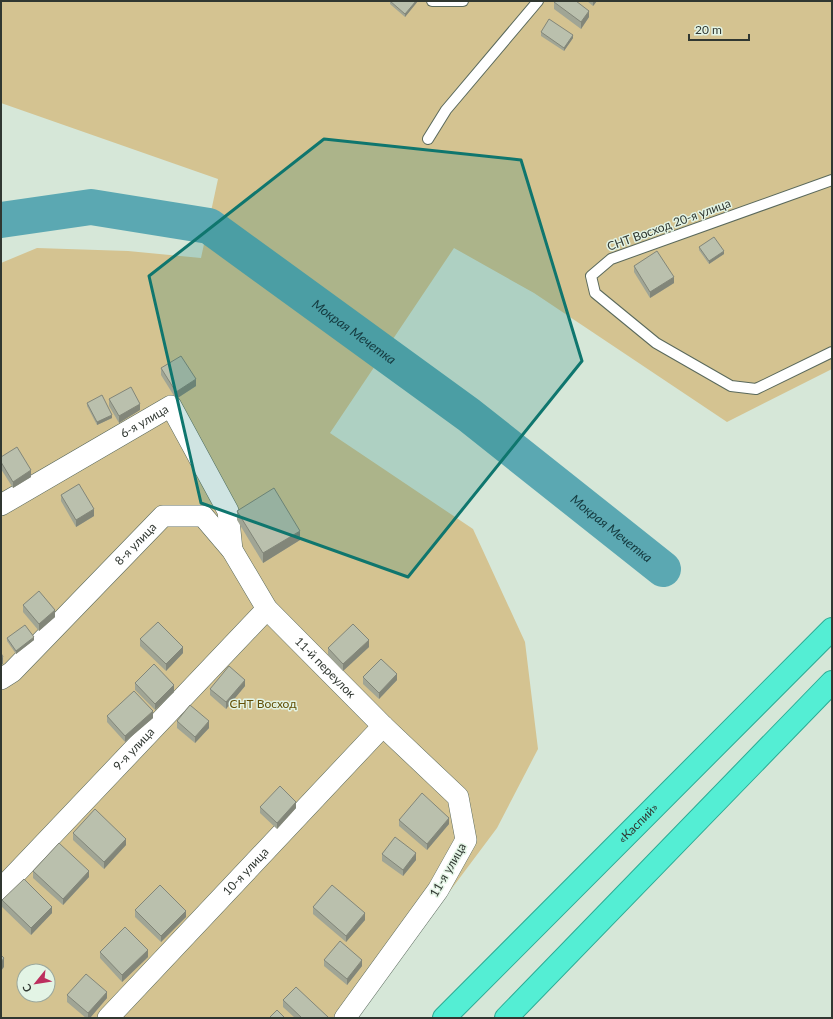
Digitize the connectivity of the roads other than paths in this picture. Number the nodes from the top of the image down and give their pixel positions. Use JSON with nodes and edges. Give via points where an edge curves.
{"nodes":[{"id":1,"x":432,"y":1,"type":"edge"},
{"id":2,"x":463,"y":1,"type":"edge"},
{"id":3,"x":538,"y":1,"type":"edge"},
{"id":4,"x":428,"y":139,"type":"dead end"},
{"id":5,"x":832,"y":180,"type":"edge"},
{"id":6,"x":832,"y":352,"type":"edge"},
{"id":7,"x":1,"y":505,"type":"edge"},
{"id":8,"x":232,"y":550,"type":"junction"},
{"id":9,"x":267,"y":609,"type":"junction"},
{"id":10,"x":832,"y":629,"type":"edge"},
{"id":11,"x":1,"y":679,"type":"edge"},
{"id":12,"x":832,"y":682,"type":"edge"},
{"id":13,"x":383,"y":726,"type":"junction"},
{"id":14,"x":1,"y":889,"type":"edge"},
{"id":15,"x":108,"y":1018,"type":"edge"},
{"id":16,"x":345,"y":1018,"type":"edge"},
{"id":17,"x":444,"y":1018,"type":"edge"},
{"id":18,"x":506,"y":1018,"type":"edge"}],
"edges":[{"from":1,"to":2,"type":"lane"},
{"from":3,"to":4,"type":"lane","via":[[446,110]]},
{"from":5,"to":6,"type":"lane","name":"СНТ Восход 20-я улица","via":[[611,259],[591,276],[596,294],[656,344],[731,386],[756,389]]},
{"from":7,"to":8,"type":"street","name":"6-я улица","via":[[172,406],[228,511]]},
{"from":8,"to":9,"type":"street","name":"8-я улица"},
{"from":8,"to":11,"type":"street","name":"8-я улица","via":[[203,516],[163,516],[12,672]]},
{"from":9,"to":13,"type":"street","name":"11-й переулок"},
{"from":9,"to":14,"type":"street","name":"9-я улица"},
{"from":10,"to":17,"type":"highway","name":"«Каспий»"},
{"from":12,"to":18,"type":"highway"},
{"from":13,"to":15,"type":"street","name":"10-я улица"},
{"from":13,"to":16,"type":"street","name":"11-я улица","via":[[458,797],[466,840],[438,890]]}]}
